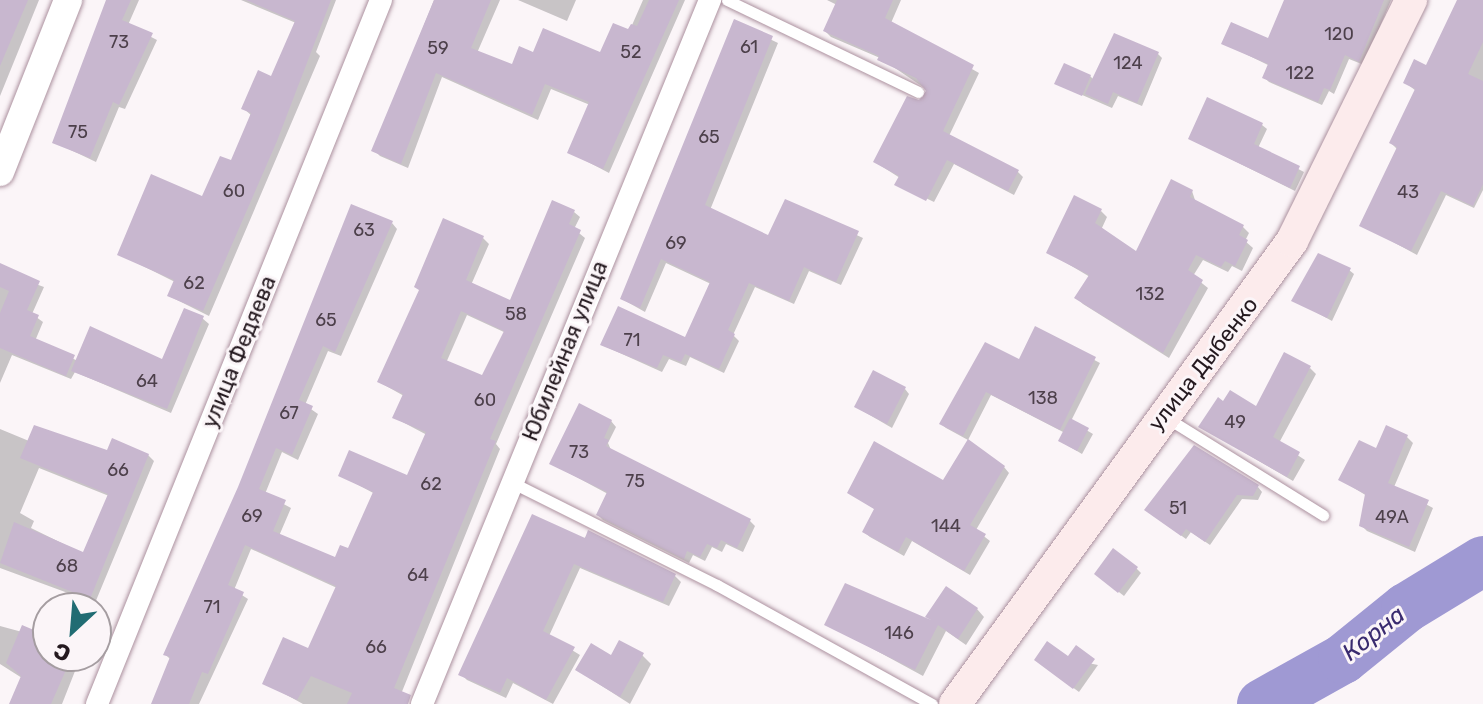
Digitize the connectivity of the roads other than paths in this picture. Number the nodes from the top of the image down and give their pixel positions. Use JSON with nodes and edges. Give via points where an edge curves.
{"nodes":[{"id":1,"x":68,"y":0,"type":"edge"},
{"id":2,"x":381,"y":0,"type":"edge"},
{"id":3,"x":710,"y":0,"type":"edge"},
{"id":4,"x":727,"y":0,"type":"edge"},
{"id":5,"x":1411,"y":0,"type":"edge"},
{"id":6,"x":918,"y":92,"type":"dead end"},
{"id":7,"x":0,"y":172,"type":"edge"},
{"id":8,"x":1162,"y":415,"type":"junction"},
{"id":9,"x":511,"y":482,"type":"junction"},
{"id":10,"x":1323,"y":515,"type":"dead end"},
{"id":11,"x":97,"y":704,"type":"edge"},
{"id":12,"x":422,"y":704,"type":"edge"},
{"id":13,"x":932,"y":704,"type":"edge"},
{"id":14,"x":955,"y":704,"type":"edge"}],
"edges":[{"from":1,"to":7,"type":"street"},
{"from":2,"to":11,"type":"street","name":"улица Федяева"},
{"from":3,"to":9,"type":"street","name":"Юбилейная улица"},
{"from":4,"to":6,"type":"lane"},
{"from":5,"to":8,"type":"main road","name":"улица Дыбенко","via":[[1292,241]]},
{"from":8,"to":10,"type":"lane"},
{"from":8,"to":14,"type":"main road","name":"улица Дыбенко"},
{"from":9,"to":12,"type":"street","name":"Юбилейная улица"},
{"from":9,"to":13,"type":"lane","via":[[717,585]]}]}
